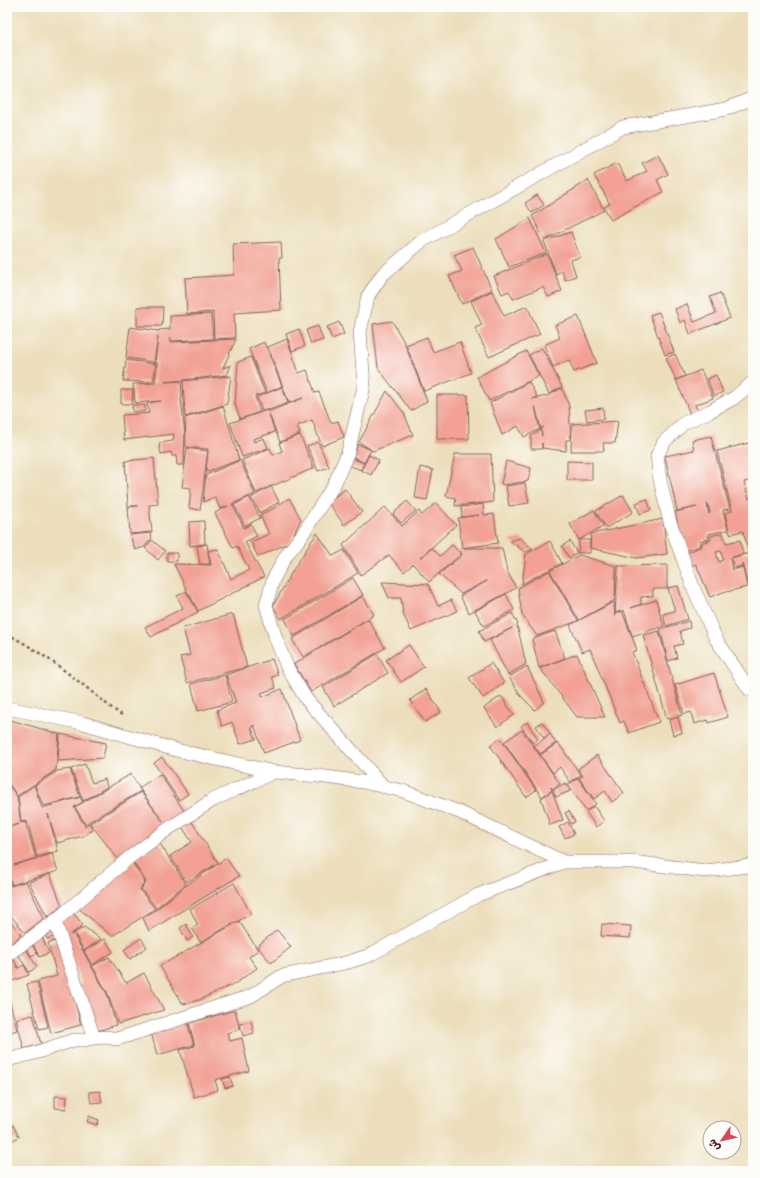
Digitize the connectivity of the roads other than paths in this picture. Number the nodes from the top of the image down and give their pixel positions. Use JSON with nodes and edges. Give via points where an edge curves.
{"nodes":[{"id":1,"x":753,"y":98,"type":"edge"},
{"id":2,"x":753,"y":382,"type":"edge"},
{"id":3,"x":753,"y":691,"type":"edge"},
{"id":4,"x":7,"y":708,"type":"edge"},
{"id":5,"x":274,"y":772,"type":"junction"},
{"id":6,"x":383,"y":786,"type":"junction"},
{"id":7,"x":564,"y":862,"type":"junction"},
{"id":8,"x":753,"y":863,"type":"edge"},
{"id":9,"x":55,"y":921,"type":"junction"},
{"id":10,"x":7,"y":955,"type":"edge"},
{"id":11,"x":94,"y":1038,"type":"junction"},
{"id":12,"x":7,"y":1060,"type":"edge"}],
"edges":[{"from":1,"to":6,"type":"lane","via":[[726,109],[623,127],[422,241],[382,275],[368,296],[360,332],[364,386],[348,452],[334,485],[285,557],[273,580],[266,605],[287,667],[306,699]]},
{"from":2,"to":3,"type":"lane","via":[[734,398],[684,423],[664,442],[657,456],[670,522],[693,587],[716,639],[749,689]]},
{"from":4,"to":5,"type":"lane","via":[[83,723],[176,750]]},
{"from":5,"to":6,"type":"lane"},
{"from":5,"to":9,"type":"lane","via":[[213,800],[168,829],[130,857]]},
{"from":6,"to":7,"type":"lane","via":[[404,791],[459,812]]},
{"from":7,"to":8,"type":"lane","via":[[632,862],[705,871],[749,866]]},
{"from":7,"to":11,"type":"lane","via":[[478,895],[368,956],[282,976],[251,996],[117,1039]]},
{"from":9,"to":10,"type":"lane"},
{"from":9,"to":11,"type":"lane"},
{"from":11,"to":12,"type":"lane","via":[[74,1040]]}]}
